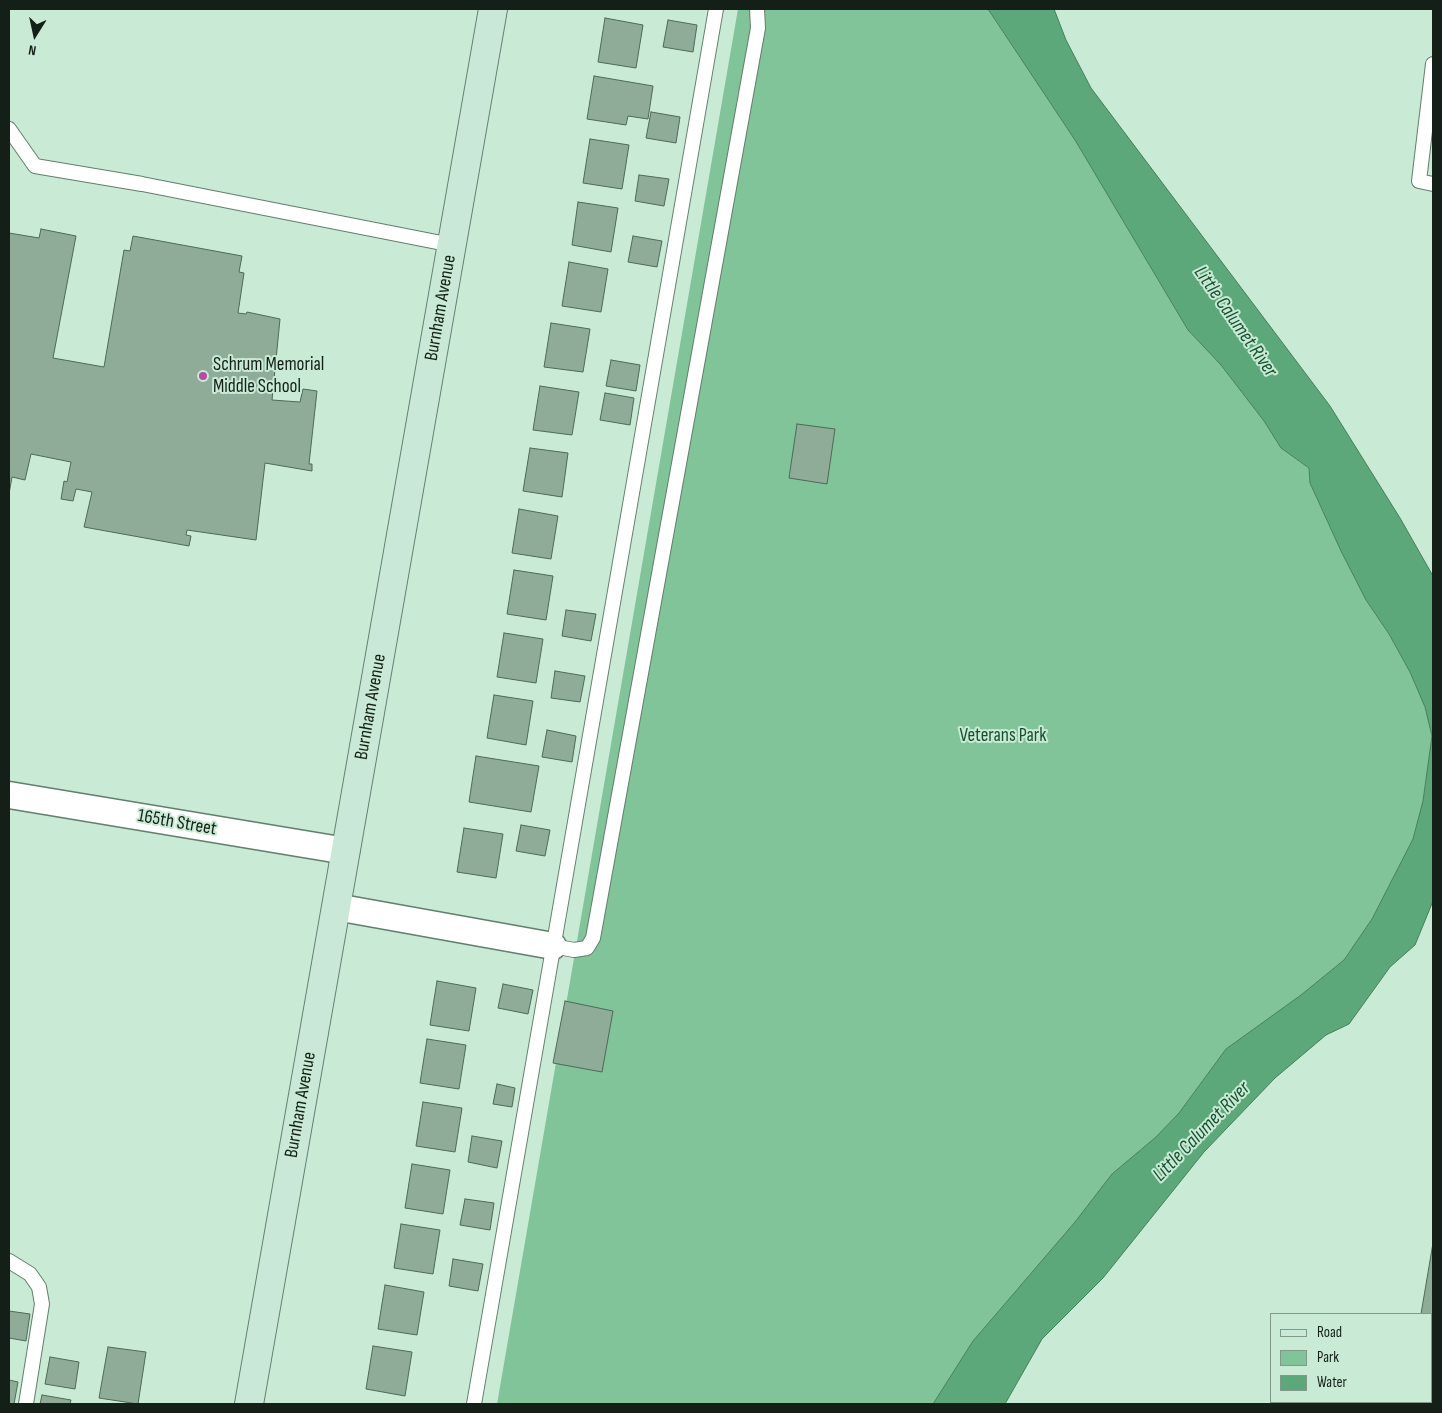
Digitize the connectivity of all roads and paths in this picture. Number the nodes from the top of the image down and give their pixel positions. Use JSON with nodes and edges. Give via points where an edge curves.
{"nodes":[{"id":1,"x":493,"y":9,"type":"edge"},
{"id":2,"x":716,"y":9,"type":"edge"},
{"id":3,"x":757,"y":9,"type":"edge"},
{"id":4,"x":1433,"y":64,"type":"edge"},
{"id":5,"x":9,"y":129,"type":"edge"},
{"id":6,"x":1433,"y":184,"type":"edge"},
{"id":7,"x":452,"y":245,"type":"junction"},
{"id":8,"x":9,"y":795,"type":"edge"},
{"id":9,"x":346,"y":852,"type":"junction"},
{"id":10,"x":336,"y":907,"type":"junction"},
{"id":11,"x":553,"y":946,"type":"junction"},
{"id":12,"x":9,"y":1261,"type":"edge"},
{"id":13,"x":26,"y":1404,"type":"edge"},
{"id":14,"x":249,"y":1404,"type":"edge"},
{"id":15,"x":474,"y":1404,"type":"edge"}],
"edges":[{"from":1,"to":7,"type":"main road","name":"Burnham Avenue"},
{"from":2,"to":11,"type":"lane"},
{"from":3,"to":11,"type":"lane","via":[[758,28],[593,938],[587,948],[574,950]]},
{"from":4,"to":6,"type":"lane","via":[[1419,181]]},
{"from":5,"to":7,"type":"lane","via":[[36,166]]},
{"from":7,"to":9,"type":"main road","name":"Burnham Avenue"},
{"from":8,"to":9,"type":"street","name":"165th Street"},
{"from":9,"to":10,"type":"main road","name":"Burnham Avenue"},
{"from":10,"to":11,"type":"street"},
{"from":10,"to":14,"type":"main road","name":"Burnham Avenue"},
{"from":11,"to":15,"type":"lane"},
{"from":12,"to":13,"type":"lane","via":[[30,1274],[39,1287],[42,1304]]}]}
